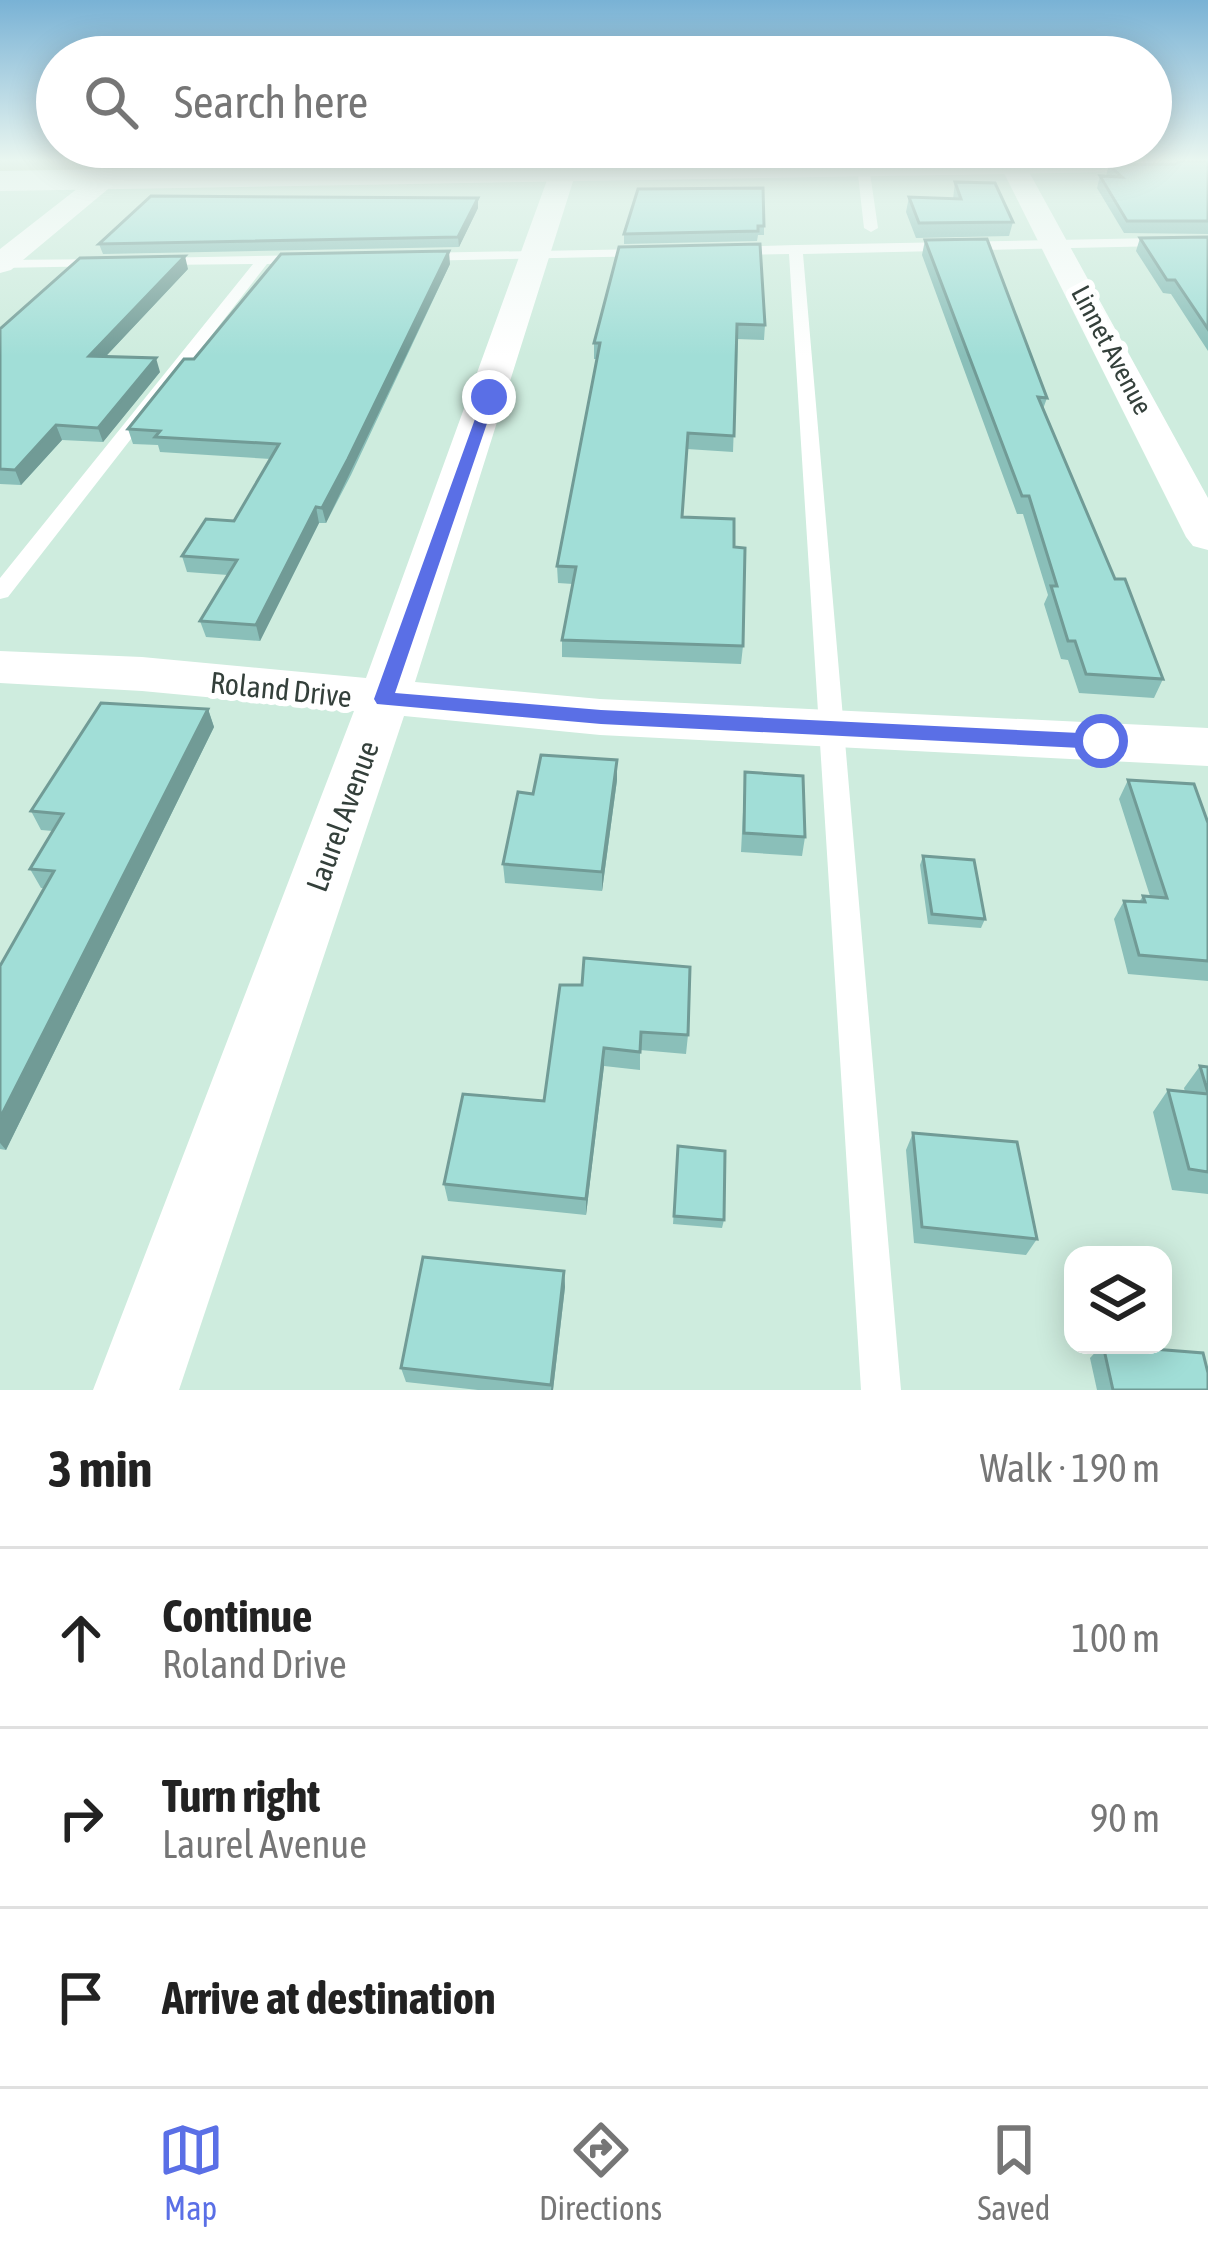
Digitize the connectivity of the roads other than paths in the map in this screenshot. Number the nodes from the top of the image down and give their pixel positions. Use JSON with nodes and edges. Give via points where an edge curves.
{"nodes":[{"id":1,"x":47,"y":226,"type":"edge"},
{"id":2,"x":545,"y":226,"type":"edge"},
{"id":3,"x":1045,"y":226,"type":"edge"},
{"id":4,"x":1208,"y":241,"type":"edge"},
{"id":5,"x":1055,"y":244,"type":"junction"},
{"id":6,"x":796,"y":249,"type":"junction"},
{"id":7,"x":702,"y":251,"type":"edge"},
{"id":8,"x":654,"y":252,"type":"edge"},
{"id":9,"x":536,"y":255,"type":"junction"},
{"id":10,"x":400,"y":257,"type":"edge"},
{"id":11,"x":332,"y":258,"type":"edge"},
{"id":12,"x":263,"y":260,"type":"junction"},
{"id":13,"x":120,"y":262,"type":"edge"},
{"id":14,"x":144,"y":262,"type":"edge"},
{"id":15,"x":0,"y":264,"type":"edge"},
{"id":16,"x":1208,"y":537,"type":"edge"},
{"id":17,"x":0,"y":592,"type":"edge"},
{"id":18,"x":0,"y":667,"type":"edge"},
{"id":19,"x":384,"y":699,"type":"junction"},
{"id":20,"x":832,"y":728,"type":"junction"},
{"id":21,"x":1208,"y":747,"type":"edge"},
{"id":22,"x":136,"y":1390,"type":"edge"},
{"id":23,"x":881,"y":1390,"type":"edge"}],
"edges":[{"from":1,"to":15,"type":"street"},
{"from":2,"to":9,"type":"street","name":"Laurel Avenue"},
{"from":3,"to":5,"type":"street","name":"Linnet Avenue"},
{"from":4,"to":5,"type":"lane"},
{"from":5,"to":6,"type":"lane"},
{"from":5,"to":16,"type":"street","name":"Linnet Avenue"},
{"from":6,"to":7,"type":"lane"},
{"from":6,"to":20,"type":"lane"},
{"from":8,"to":9,"type":"lane"},
{"from":9,"to":10,"type":"lane"},
{"from":9,"to":19,"type":"street","name":"Laurel Avenue"},
{"from":11,"to":12,"type":"lane"},
{"from":12,"to":14,"type":"lane"},
{"from":12,"to":17,"type":"lane"},
{"from":13,"to":15,"type":"lane"},
{"from":18,"to":19,"type":"street","name":"Roland Drive"},
{"from":19,"to":20,"type":"street","name":"Roland Drive"},
{"from":19,"to":22,"type":"street","name":"Laurel Avenue"},
{"from":20,"to":21,"type":"street","name":"Roland Drive"},
{"from":20,"to":23,"type":"lane"}]}
